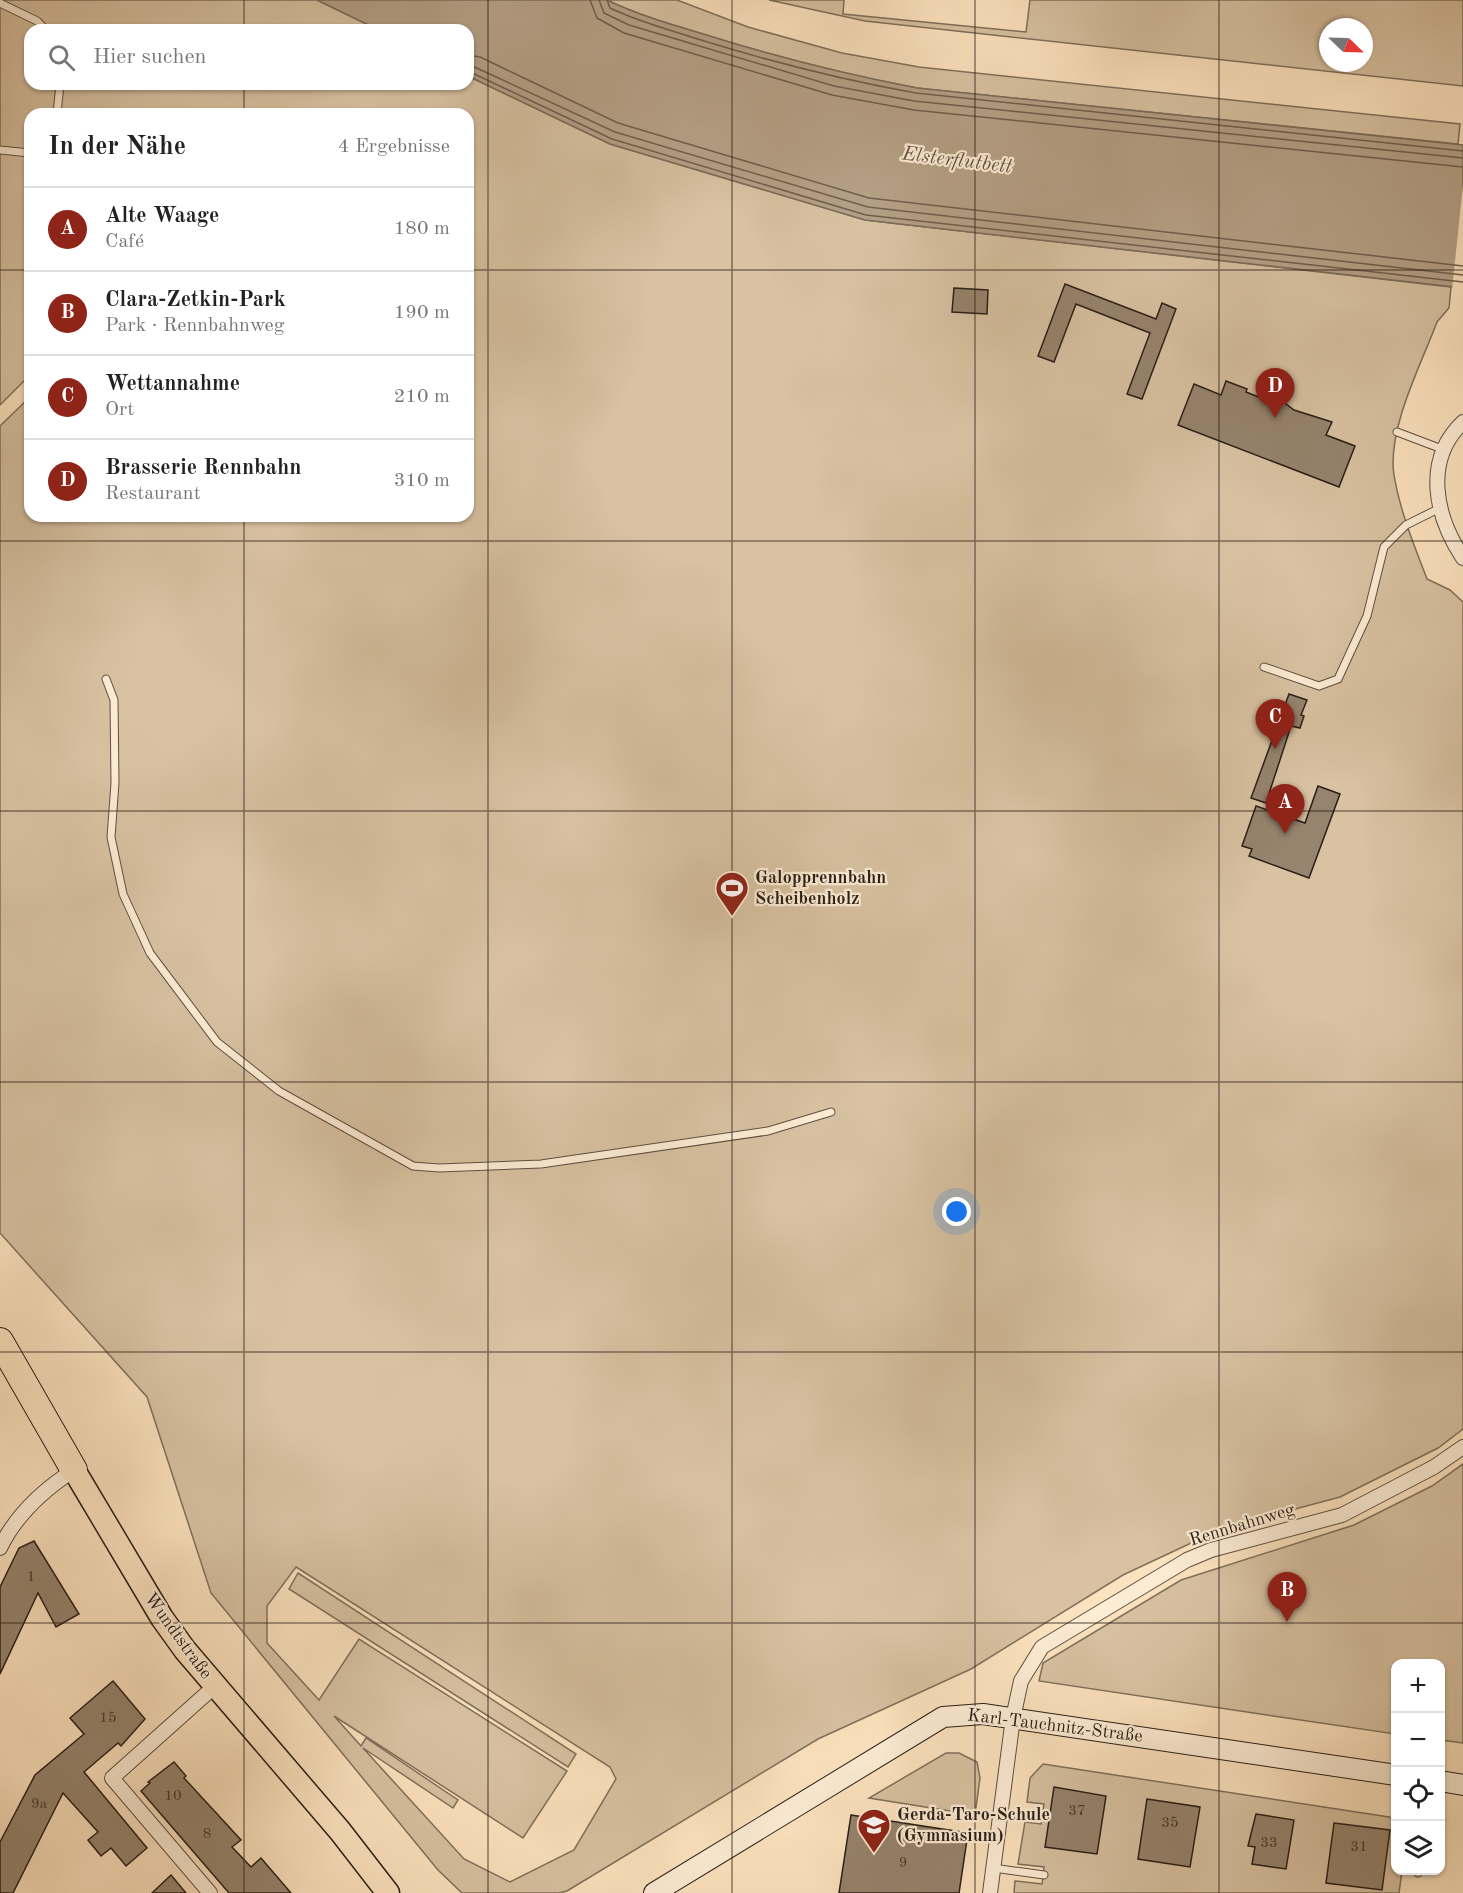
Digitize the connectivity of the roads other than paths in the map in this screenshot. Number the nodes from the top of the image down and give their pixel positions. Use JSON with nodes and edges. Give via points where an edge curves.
{"nodes":[{"id":1,"x":0,"y":3,"type":"edge"},
{"id":2,"x":40,"y":24,"type":"edge"},
{"id":3,"x":59,"y":90,"type":"edge"},
{"id":4,"x":58,"y":108,"type":"edge"},
{"id":5,"x":0,"y":150,"type":"edge"},
{"id":6,"x":24,"y":152,"type":"edge"},
{"id":7,"x":1463,"y":422,"type":"edge"},
{"id":8,"x":1396,"y":432,"type":"dead end"},
{"id":9,"x":1442,"y":449,"type":"junction"},
{"id":10,"x":1440,"y":508,"type":"junction"},
{"id":11,"x":1463,"y":558,"type":"edge"},
{"id":12,"x":1264,"y":667,"type":"dead end"},
{"id":13,"x":106,"y":679,"type":"dead end"},
{"id":14,"x":831,"y":1112,"type":"dead end"},
{"id":15,"x":1,"y":1344,"type":"edge"},
{"id":16,"x":1463,"y":1447,"type":"edge"},
{"id":17,"x":74,"y":1470,"type":"junction"},
{"id":18,"x":1,"y":1543,"type":"edge"},
{"id":19,"x":215,"y":1686,"type":"junction"},
{"id":20,"x":1013,"y":1718,"type":"junction"},
{"id":21,"x":1391,"y":1773,"type":"edge"},
{"id":22,"x":1445,"y":1782,"type":"edge"},
{"id":23,"x":1463,"y":1785,"type":"edge"},
{"id":24,"x":993,"y":1868,"type":"junction"},
{"id":25,"x":1044,"y":1875,"type":"dead end"},
{"id":26,"x":210,"y":1893,"type":"edge"},
{"id":27,"x":388,"y":1893,"type":"edge"},
{"id":28,"x":654,"y":1893,"type":"edge"},
{"id":29,"x":990,"y":1893,"type":"edge"}],
"edges":[{"from":1,"to":2,"type":"lane"},
{"from":3,"to":4,"type":"lane"},
{"from":5,"to":6,"type":"lane"},
{"from":7,"to":9,"type":"street"},
{"from":8,"to":9,"type":"lane"},
{"from":9,"to":10,"type":"street","via":[[1437,478]]},
{"from":10,"to":11,"type":"street","via":[[1451,540]]},
{"from":10,"to":12,"type":"lane","via":[[1406,525],[1384,547],[1367,616],[1338,679],[1318,686]]},
{"from":13,"to":14,"type":"lane","via":[[114,700],[111,837],[123,894],[150,953],[217,1042],[279,1091],[413,1166],[439,1168],[540,1164],[768,1131]]},
{"from":15,"to":17,"type":"highway","name":"Wundtstraße"},
{"from":16,"to":20,"type":"street","name":"Rennbahnweg","via":[[1434,1467],[1342,1515],[1187,1560],[1042,1647],[1021,1681]]},
{"from":17,"to":18,"type":"street","via":[[50,1485]]},
{"from":17,"to":19,"type":"main road","name":"Wundtstraße","via":[[162,1618]]},
{"from":19,"to":26,"type":"street","via":[[112,1778]]},
{"from":19,"to":27,"type":"main road","name":"Wundtstraße"},
{"from":20,"to":21,"type":"main road","name":"Karl-Tauchnitz-Straße"},
{"from":20,"to":24,"type":"street","name":"Rennbahnweg"},
{"from":20,"to":28,"type":"main road","name":"Karl-Tauchnitz-Straße","via":[[967,1713],[943,1717]]},
{"from":22,"to":23,"type":"main road"},
{"from":24,"to":25,"type":"lane"},
{"from":24,"to":29,"type":"street","name":"Rennbahnweg"}]}
